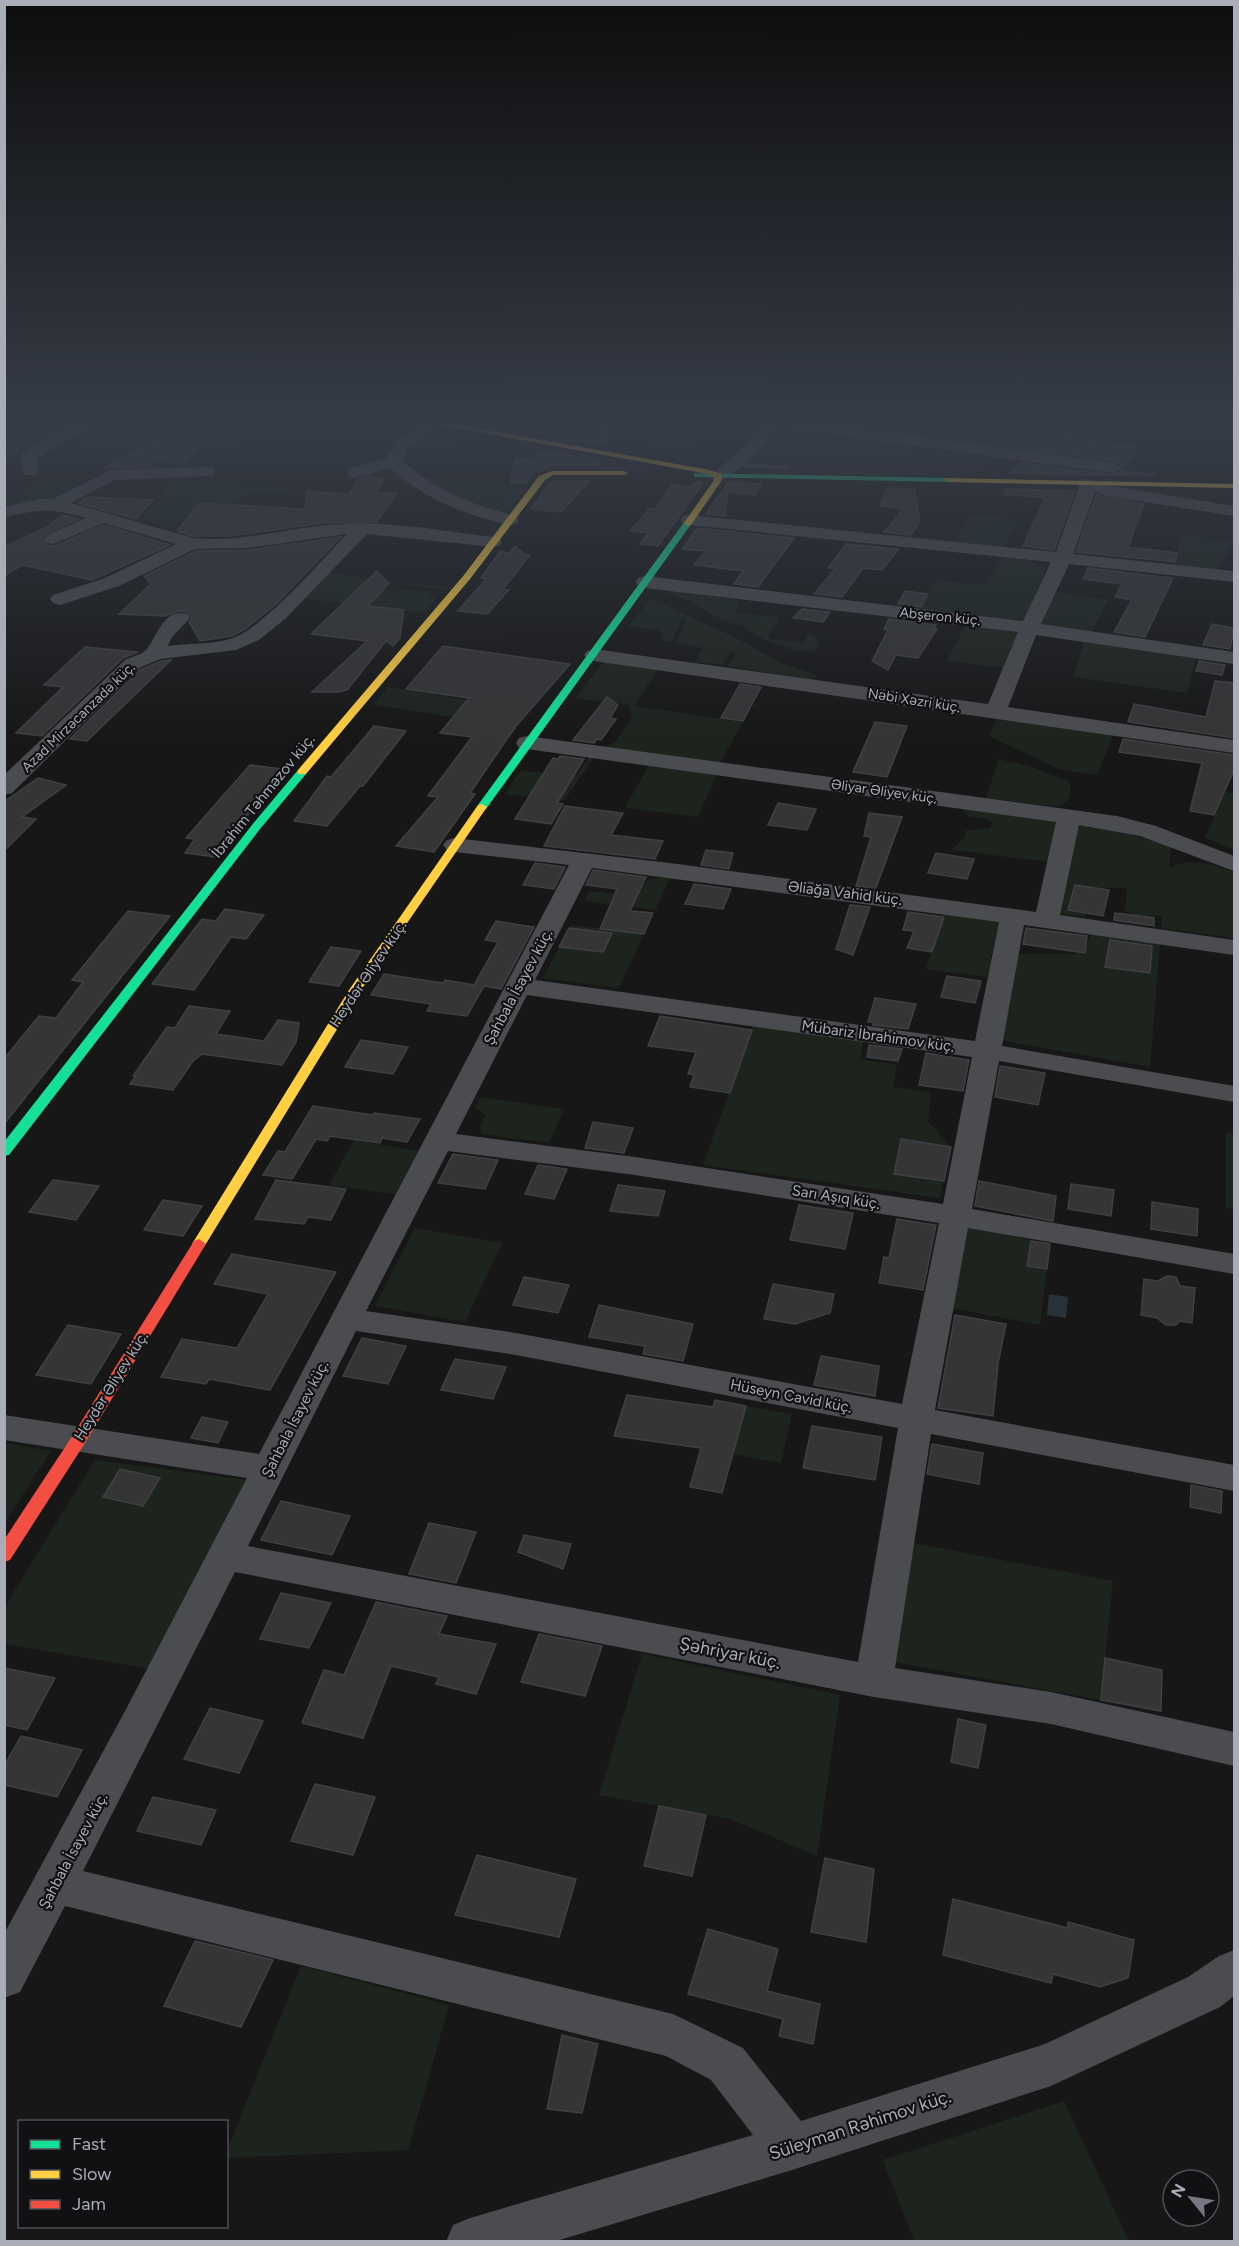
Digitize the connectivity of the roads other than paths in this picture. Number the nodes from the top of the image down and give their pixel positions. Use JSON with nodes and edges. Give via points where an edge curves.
{"nodes":[{"id":1,"x":76,"y":529,"type":"edge"},
{"id":2,"x":143,"y":529,"type":"edge"},
{"id":3,"x":362,"y":529,"type":"junction"},
{"id":4,"x":503,"y":529,"type":"edge"},
{"id":5,"x":684,"y":529,"type":"edge"},
{"id":6,"x":779,"y":529,"type":"edge"},
{"id":7,"x":1073,"y":529,"type":"edge"},
{"id":8,"x":53,"y":539,"type":"dead end"},
{"id":9,"x":493,"y":542,"type":"junction"},
{"id":10,"x":192,"y":543,"type":"junction"},
{"id":11,"x":1063,"y":557,"type":"junction"},
{"id":12,"x":1234,"y":577,"type":"edge"},
{"id":13,"x":645,"y":582,"type":"junction"},
{"id":14,"x":60,"y":599,"type":"dead end"},
{"id":15,"x":180,"y":618,"type":"dead end"},
{"id":16,"x":1029,"y":628,"type":"junction"},
{"id":17,"x":156,"y":653,"type":"junction"},
{"id":18,"x":594,"y":655,"type":"junction"},
{"id":19,"x":1234,"y":658,"type":"edge"},
{"id":20,"x":995,"y":713,"type":"junction"},
{"id":21,"x":527,"y":742,"type":"junction"},
{"id":22,"x":1234,"y":747,"type":"edge"},
{"id":23,"x":4,"y":788,"type":"edge"},
{"id":24,"x":1069,"y":816,"type":"junction"},
{"id":25,"x":455,"y":845,"type":"junction"},
{"id":26,"x":585,"y":860,"type":"junction"},
{"id":27,"x":1234,"y":864,"type":"edge"},
{"id":28,"x":1013,"y":916,"type":"junction"},
{"id":29,"x":1046,"y":921,"type":"junction"},
{"id":30,"x":1234,"y":948,"type":"edge"},
{"id":31,"x":519,"y":986,"type":"junction"},
{"id":32,"x":986,"y":1051,"type":"junction"},
{"id":33,"x":1234,"y":1094,"type":"edge"},
{"id":34,"x":436,"y":1142,"type":"junction"},
{"id":35,"x":4,"y":1152,"type":"edge"},
{"id":36,"x":955,"y":1216,"type":"junction"},
{"id":37,"x":1234,"y":1264,"type":"edge"},
{"id":38,"x":347,"y":1319,"type":"junction"},
{"id":39,"x":916,"y":1420,"type":"junction"},
{"id":40,"x":4,"y":1427,"type":"edge"},
{"id":41,"x":79,"y":1439,"type":"junction"},
{"id":42,"x":269,"y":1469,"type":"junction"},
{"id":43,"x":1234,"y":1478,"type":"edge"},
{"id":44,"x":4,"y":1555,"type":"edge"},
{"id":45,"x":226,"y":1556,"type":"junction"},
{"id":46,"x":874,"y":1681,"type":"junction"},
{"id":47,"x":1234,"y":1749,"type":"edge"},
{"id":48,"x":56,"y":1884,"type":"junction"},
{"id":49,"x":1234,"y":1971,"type":"edge"},
{"id":50,"x":4,"y":1977,"type":"edge"},
{"id":51,"x":792,"y":2147,"type":"junction"},
{"id":52,"x":470,"y":2241,"type":"edge"}],
"edges":[{"from":1,"to":8,"type":"street"},
{"from":2,"to":10,"type":"street"},
{"from":3,"to":9,"type":"street"},
{"from":3,"to":10,"type":"street","via":[[318,531],[235,545]]},
{"from":3,"to":17,"type":"street","name":"Azad Mirzəcanzadə küç.","via":[[279,614],[252,636],[236,644]]},
{"from":4,"to":9,"type":"street","name":"İbrahim Təhməzov küç."},
{"from":5,"to":13,"type":"street","name":"Heydər Əliyev küç."},
{"from":6,"to":11,"type":"street"},
{"from":7,"to":11,"type":"street"},
{"from":9,"to":35,"type":"street","name":"İbrahim Təhməzov küç.","via":[[452,596],[256,827]]},
{"from":10,"to":14,"type":"street","via":[[112,582]]},
{"from":11,"to":12,"type":"street"},
{"from":11,"to":16,"type":"street"},
{"from":13,"to":16,"type":"street","name":"Abşeron küç."},
{"from":13,"to":18,"type":"street","name":"Heydər Əliyev küç."},
{"from":15,"to":17,"type":"street","via":[[171,625]]},
{"from":16,"to":19,"type":"street","name":"Abşeron küç."},
{"from":16,"to":20,"type":"street"},
{"from":17,"to":23,"type":"street","name":"Azad Mirzəcanzadə küç.","via":[[132,664]]},
{"from":18,"to":20,"type":"street","name":"Nəbi Xəzri küç."},
{"from":18,"to":21,"type":"street","name":"Heydər Əliyev küç."},
{"from":20,"to":22,"type":"street","name":"Nəbi Xəzri küç."},
{"from":21,"to":24,"type":"street","name":"Əliyar Əliyev küç."},
{"from":21,"to":25,"type":"street","name":"Heydər Əliyev küç."},
{"from":24,"to":27,"type":"street","name":"Əliyar Əliyev küç.","via":[[1131,826]]},
{"from":24,"to":29,"type":"street"},
{"from":25,"to":26,"type":"street","name":"Əliağa Vahid küç."},
{"from":25,"to":41,"type":"street","name":"Heydər Əliyev küç.","via":[[355,990]]},
{"from":26,"to":28,"type":"street","name":"Əliağa Vahid küç."},
{"from":26,"to":31,"type":"street","name":"Şahbala İsayev küç."},
{"from":28,"to":29,"type":"street","name":"Əliağa Vahid küç."},
{"from":28,"to":32,"type":"street"},
{"from":29,"to":30,"type":"street","name":"Əliağa Vahid küç."},
{"from":31,"to":32,"type":"street","name":"Mübariz İbrahimov küç."},
{"from":31,"to":34,"type":"street","name":"Şahbala İsayev küç."},
{"from":32,"to":33,"type":"street","name":"Mübariz İbrahimov küç."},
{"from":32,"to":36,"type":"street"},
{"from":34,"to":36,"type":"street","name":"Sarı Aşıq küç.","via":[[635,1166]]},
{"from":34,"to":38,"type":"street","name":"Şahbala İsayev küç."},
{"from":36,"to":37,"type":"street","name":"Sarı Aşıq küç."},
{"from":36,"to":39,"type":"street"},
{"from":38,"to":39,"type":"street","name":"Hüseyn Cavid küç.","via":[[516,1344]]},
{"from":38,"to":42,"type":"street","name":"Şahbala İsayev küç."},
{"from":39,"to":43,"type":"street","name":"Hüseyn Cavid küç."},
{"from":39,"to":46,"type":"street"},
{"from":40,"to":41,"type":"street"},
{"from":41,"to":42,"type":"street"},
{"from":41,"to":44,"type":"street","name":"Heydər Əliyev küç."},
{"from":42,"to":45,"type":"street","name":"Şahbala İsayev küç."},
{"from":45,"to":46,"type":"street","name":"Şəhriyar küç."},
{"from":45,"to":48,"type":"street","name":"Şahbala İsayev küç."},
{"from":46,"to":47,"type":"street","name":"Şəhriyar küç.","via":[[1051,1708]]},
{"from":48,"to":50,"type":"street","name":"Şahbala İsayev küç."},
{"from":48,"to":51,"type":"street","via":[[673,2036],[727,2064]]},
{"from":49,"to":51,"type":"street","name":"Süleyman Rəhimov küç.","via":[[1204,1992],[1051,2064]]},
{"from":51,"to":52,"type":"street","name":"Süleyman Rəhimov küç."}]}
